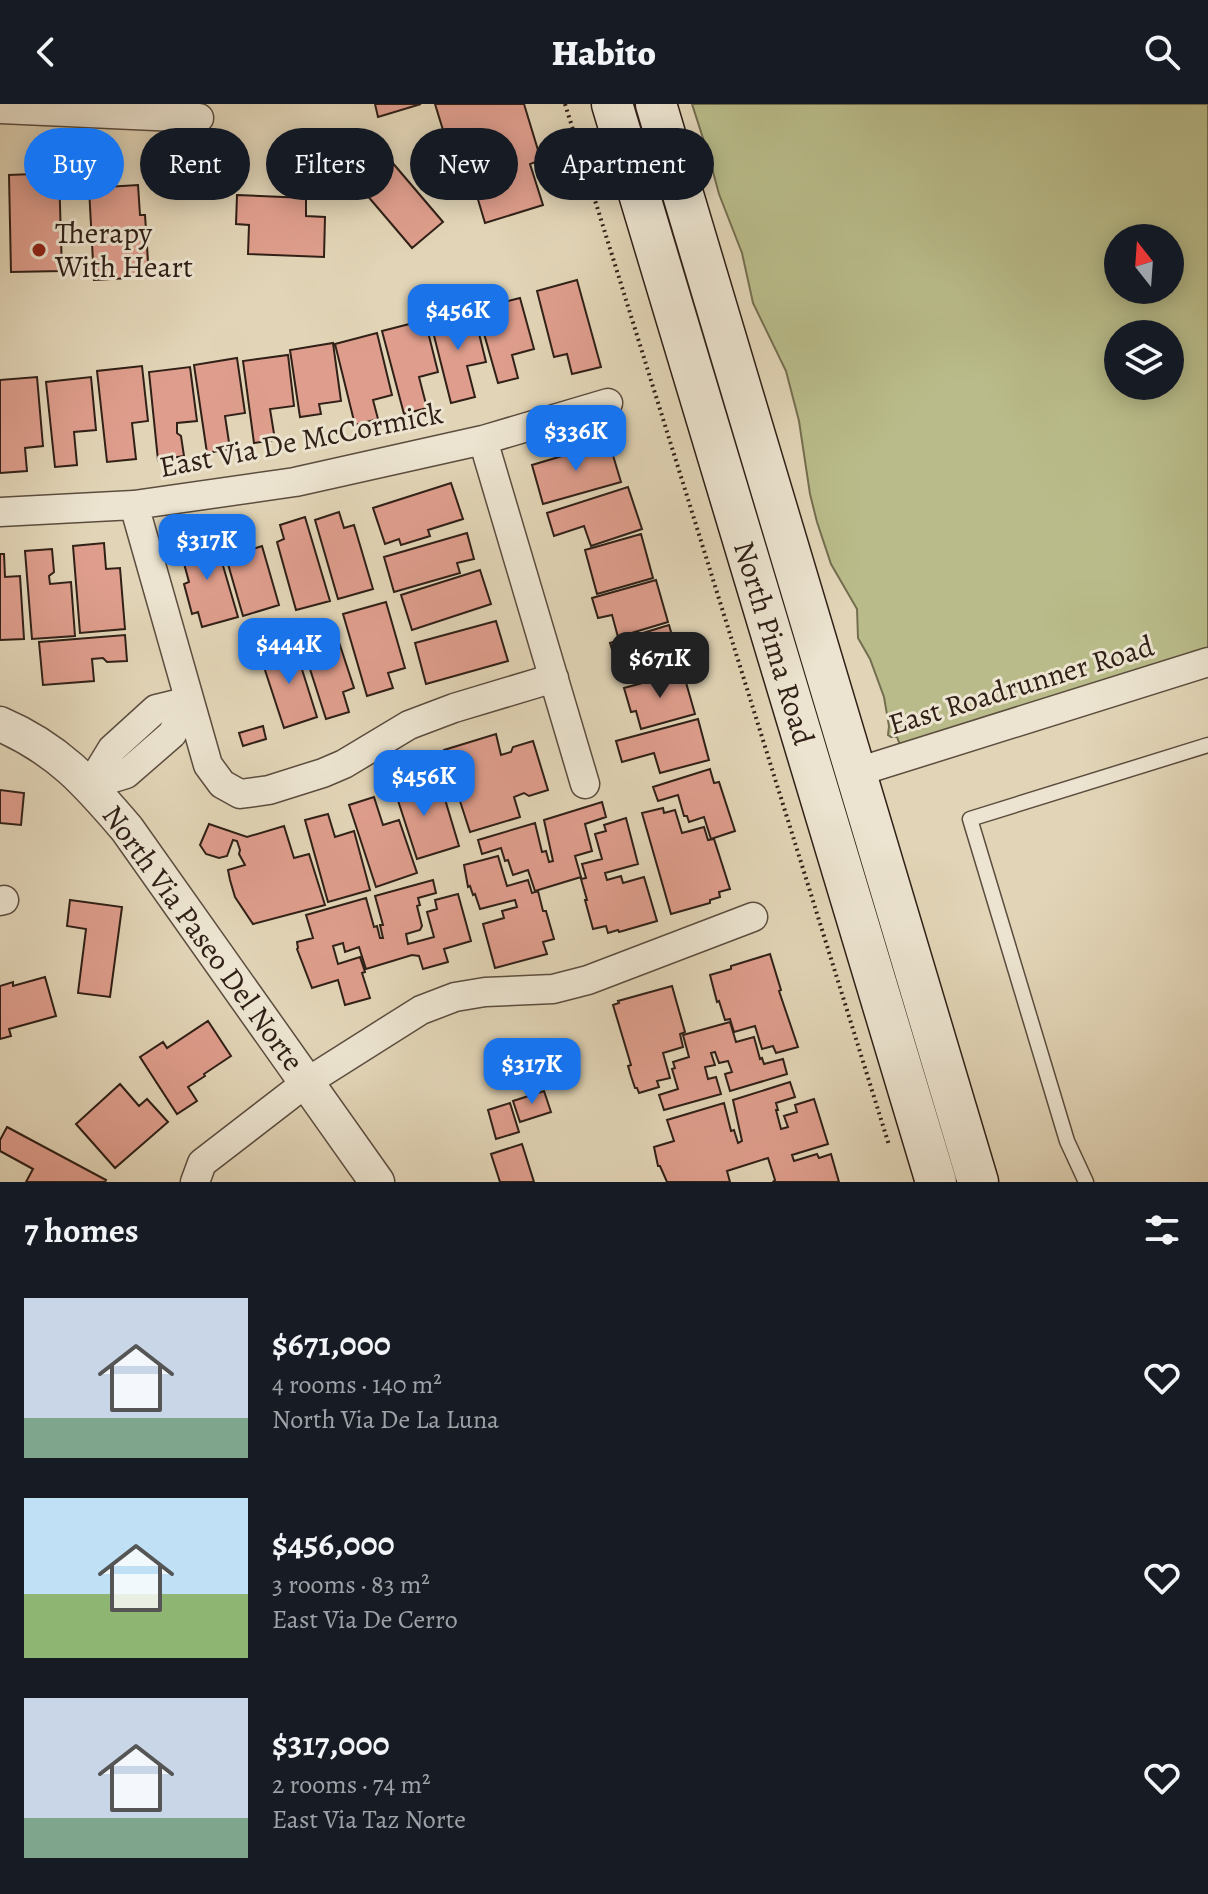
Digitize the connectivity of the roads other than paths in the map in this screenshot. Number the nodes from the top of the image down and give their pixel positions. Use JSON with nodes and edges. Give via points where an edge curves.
{"nodes":[{"id":1,"x":612,"y":104,"type":"edge"},
{"id":2,"x":656,"y":104,"type":"edge"},
{"id":3,"x":0,"y":109,"type":"edge"},
{"id":4,"x":199,"y":118,"type":"dead end"},
{"id":5,"x":608,"y":403,"type":"dead end"},
{"id":6,"x":483,"y":440,"type":"junction"},
{"id":7,"x":134,"y":505,"type":"junction"},
{"id":8,"x":0,"y":512,"type":"edge"},
{"id":9,"x":1208,"y":662,"type":"edge"},
{"id":10,"x":554,"y":678,"type":"junction"},
{"id":11,"x":189,"y":701,"type":"junction"},
{"id":12,"x":0,"y":724,"type":"edge"},
{"id":13,"x":1208,"y":745,"type":"edge"},
{"id":14,"x":854,"y":773,"type":"junction"},
{"id":15,"x":585,"y":784,"type":"dead end"},
{"id":16,"x":90,"y":785,"type":"junction"},
{"id":17,"x":753,"y":917,"type":"dead end"},
{"id":18,"x":307,"y":1082,"type":"junction"},
{"id":19,"x":195,"y":1182,"type":"edge"},
{"id":20,"x":377,"y":1182,"type":"edge"},
{"id":21,"x":936,"y":1182,"type":"edge"},
{"id":22,"x":978,"y":1182,"type":"edge"},
{"id":23,"x":1086,"y":1182,"type":"edge"}],
"edges":[{"from":1,"to":21,"type":"main road","name":"North Pima Road"},
{"from":2,"to":14,"type":"main road","name":"North Pima Road"},
{"from":3,"to":4,"type":"street"},
{"from":5,"to":6,"type":"street","name":"East Via De McCormick"},
{"from":6,"to":7,"type":"street","name":"East Via De McCormick","via":[[295,482]]},
{"from":6,"to":10,"type":"street"},
{"from":7,"to":8,"type":"street","name":"East Via De McCormick"},
{"from":7,"to":11,"type":"street"},
{"from":9,"to":14,"type":"street","name":"East Roadrunner Road"},
{"from":10,"to":11,"type":"street","via":[[409,725],[323,773],[240,794],[222,784],[208,765]]},
{"from":10,"to":15,"type":"street"},
{"from":11,"to":16,"type":"street","via":[[172,734],[126,774]]},
{"from":12,"to":16,"type":"street","name":"North Via Paseo Del Norte","via":[[39,744]]},
{"from":13,"to":23,"type":"lane","via":[[970,819],[1067,1141]]},
{"from":14,"to":22,"type":"main road","name":"North Pima Road"},
{"from":16,"to":18,"type":"street","name":"North Via Paseo Del Norte"},
{"from":17,"to":18,"type":"street","via":[[577,983],[444,1001]]},
{"from":18,"to":19,"type":"street","via":[[202,1163]]},
{"from":18,"to":20,"type":"street","name":"North Via Paseo Del Norte"}]}
